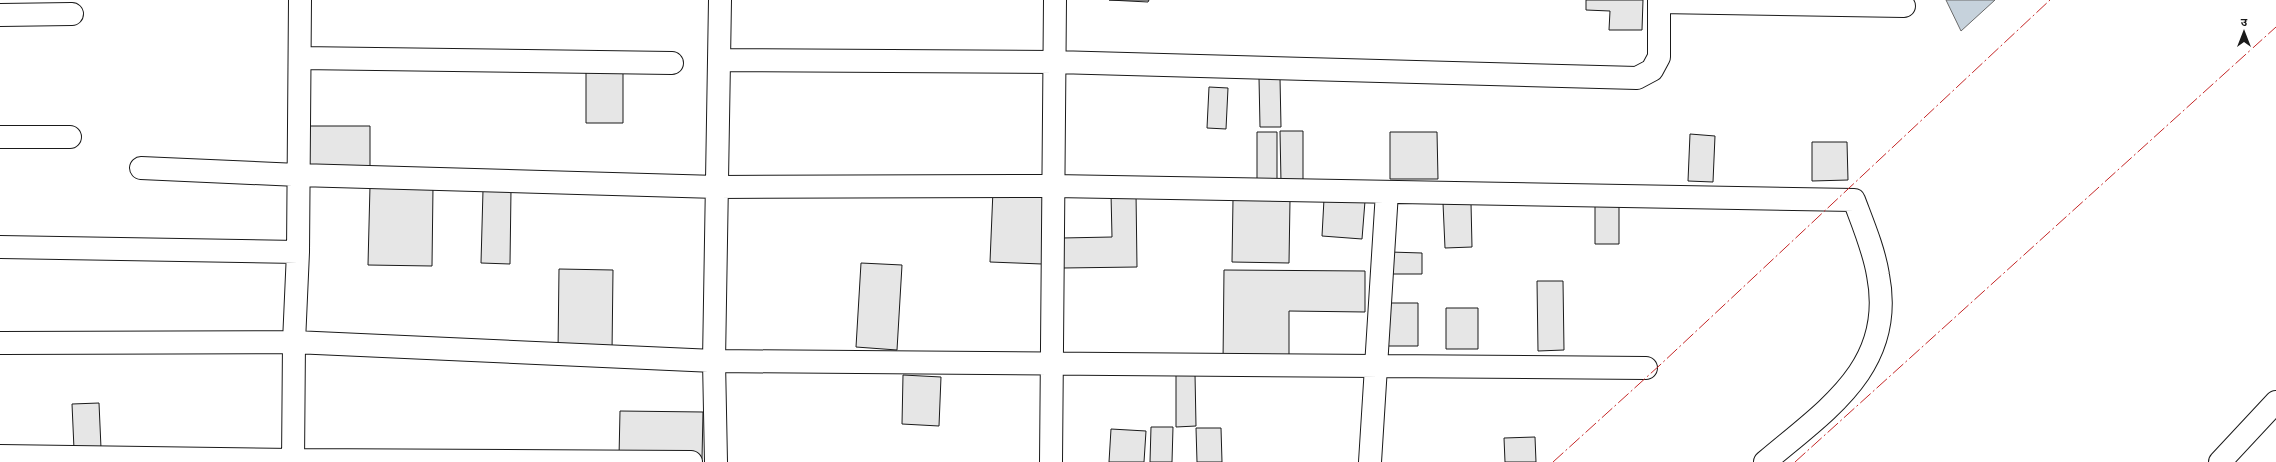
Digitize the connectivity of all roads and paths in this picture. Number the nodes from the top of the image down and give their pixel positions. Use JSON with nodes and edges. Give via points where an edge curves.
{"nodes":[{"id":1,"x":300,"y":0,"type":"edge"},
{"id":2,"x":720,"y":0,"type":"edge"},
{"id":3,"x":1055,"y":0,"type":"edge"},
{"id":4,"x":1659,"y":1,"type":"edge"},
{"id":5,"x":1904,"y":6,"type":"dead end"},
{"id":6,"x":72,"y":14,"type":"dead end"},
{"id":7,"x":0,"y":15,"type":"edge"},
{"id":8,"x":300,"y":58,"type":"junction"},
{"id":9,"x":719,"y":60,"type":"junction"},
{"id":10,"x":1055,"y":62,"type":"junction"},
{"id":11,"x":672,"y":63,"type":"dead end"},
{"id":12,"x":0,"y":137,"type":"edge"},
{"id":13,"x":70,"y":137,"type":"dead end"},
{"id":14,"x":141,"y":168,"type":"dead end"},
{"id":15,"x":298,"y":175,"type":"junction"},
{"id":16,"x":1054,"y":186,"type":"junction"},
{"id":17,"x":717,"y":187,"type":"junction"},
{"id":18,"x":1386,"y":192,"type":"junction"},
{"id":19,"x":0,"y":247,"type":"edge"},
{"id":20,"x":298,"y":252,"type":"junction"},
{"id":21,"x":294,"y":342,"type":"junction"},
{"id":22,"x":0,"y":343,"type":"edge"},
{"id":23,"x":714,"y":361,"type":"junction"},
{"id":24,"x":1051,"y":363,"type":"junction"},
{"id":25,"x":1375,"y":366,"type":"junction"},
{"id":26,"x":1646,"y":368,"type":"dead end"},
{"id":27,"x":2276,"y":402,"type":"edge"},
{"id":28,"x":0,"y":456,"type":"edge"},
{"id":29,"x":293,"y":461,"type":"edge"},
{"id":30,"x":692,"y":462,"type":"edge"},
{"id":31,"x":716,"y":462,"type":"edge"},
{"id":32,"x":1051,"y":462,"type":"edge"},
{"id":33,"x":1370,"y":462,"type":"edge"},
{"id":34,"x":1765,"y":462,"type":"edge"},
{"id":35,"x":2220,"y":462,"type":"edge"}],
"edges":[{"from":1,"to":8,"type":"street"},
{"from":2,"to":9,"type":"street"},
{"from":3,"to":10,"type":"street"},
{"from":4,"to":5,"type":"street"},
{"from":4,"to":10,"type":"street","via":[[1659,57],[1652,70],[1638,78]]},
{"from":6,"to":7,"type":"street"},
{"from":8,"to":11,"type":"street"},
{"from":8,"to":15,"type":"street"},
{"from":9,"to":10,"type":"street"},
{"from":9,"to":17,"type":"street"},
{"from":10,"to":16,"type":"street"},
{"from":12,"to":13,"type":"street"},
{"from":14,"to":15,"type":"street"},
{"from":15,"to":17,"type":"street"},
{"from":15,"to":20,"type":"street"},
{"from":16,"to":17,"type":"street"},
{"from":16,"to":18,"type":"street"},
{"from":16,"to":24,"type":"street"},
{"from":17,"to":23,"type":"street"},
{"from":18,"to":25,"type":"street"},
{"from":18,"to":34,"type":"street","via":[[1854,200],[1878,276],[1880,327],[1863,367],[1843,395]]},
{"from":19,"to":20,"type":"street"},
{"from":20,"to":21,"type":"street"},
{"from":21,"to":22,"type":"street"},
{"from":21,"to":23,"type":"street"},
{"from":21,"to":29,"type":"street"},
{"from":23,"to":24,"type":"street"},
{"from":23,"to":31,"type":"street"},
{"from":24,"to":25,"type":"street"},
{"from":24,"to":32,"type":"street"},
{"from":25,"to":26,"type":"street"},
{"from":25,"to":33,"type":"street"},
{"from":27,"to":35,"type":"street"},
{"from":28,"to":29,"type":"street"},
{"from":29,"to":30,"type":"street"}]}
